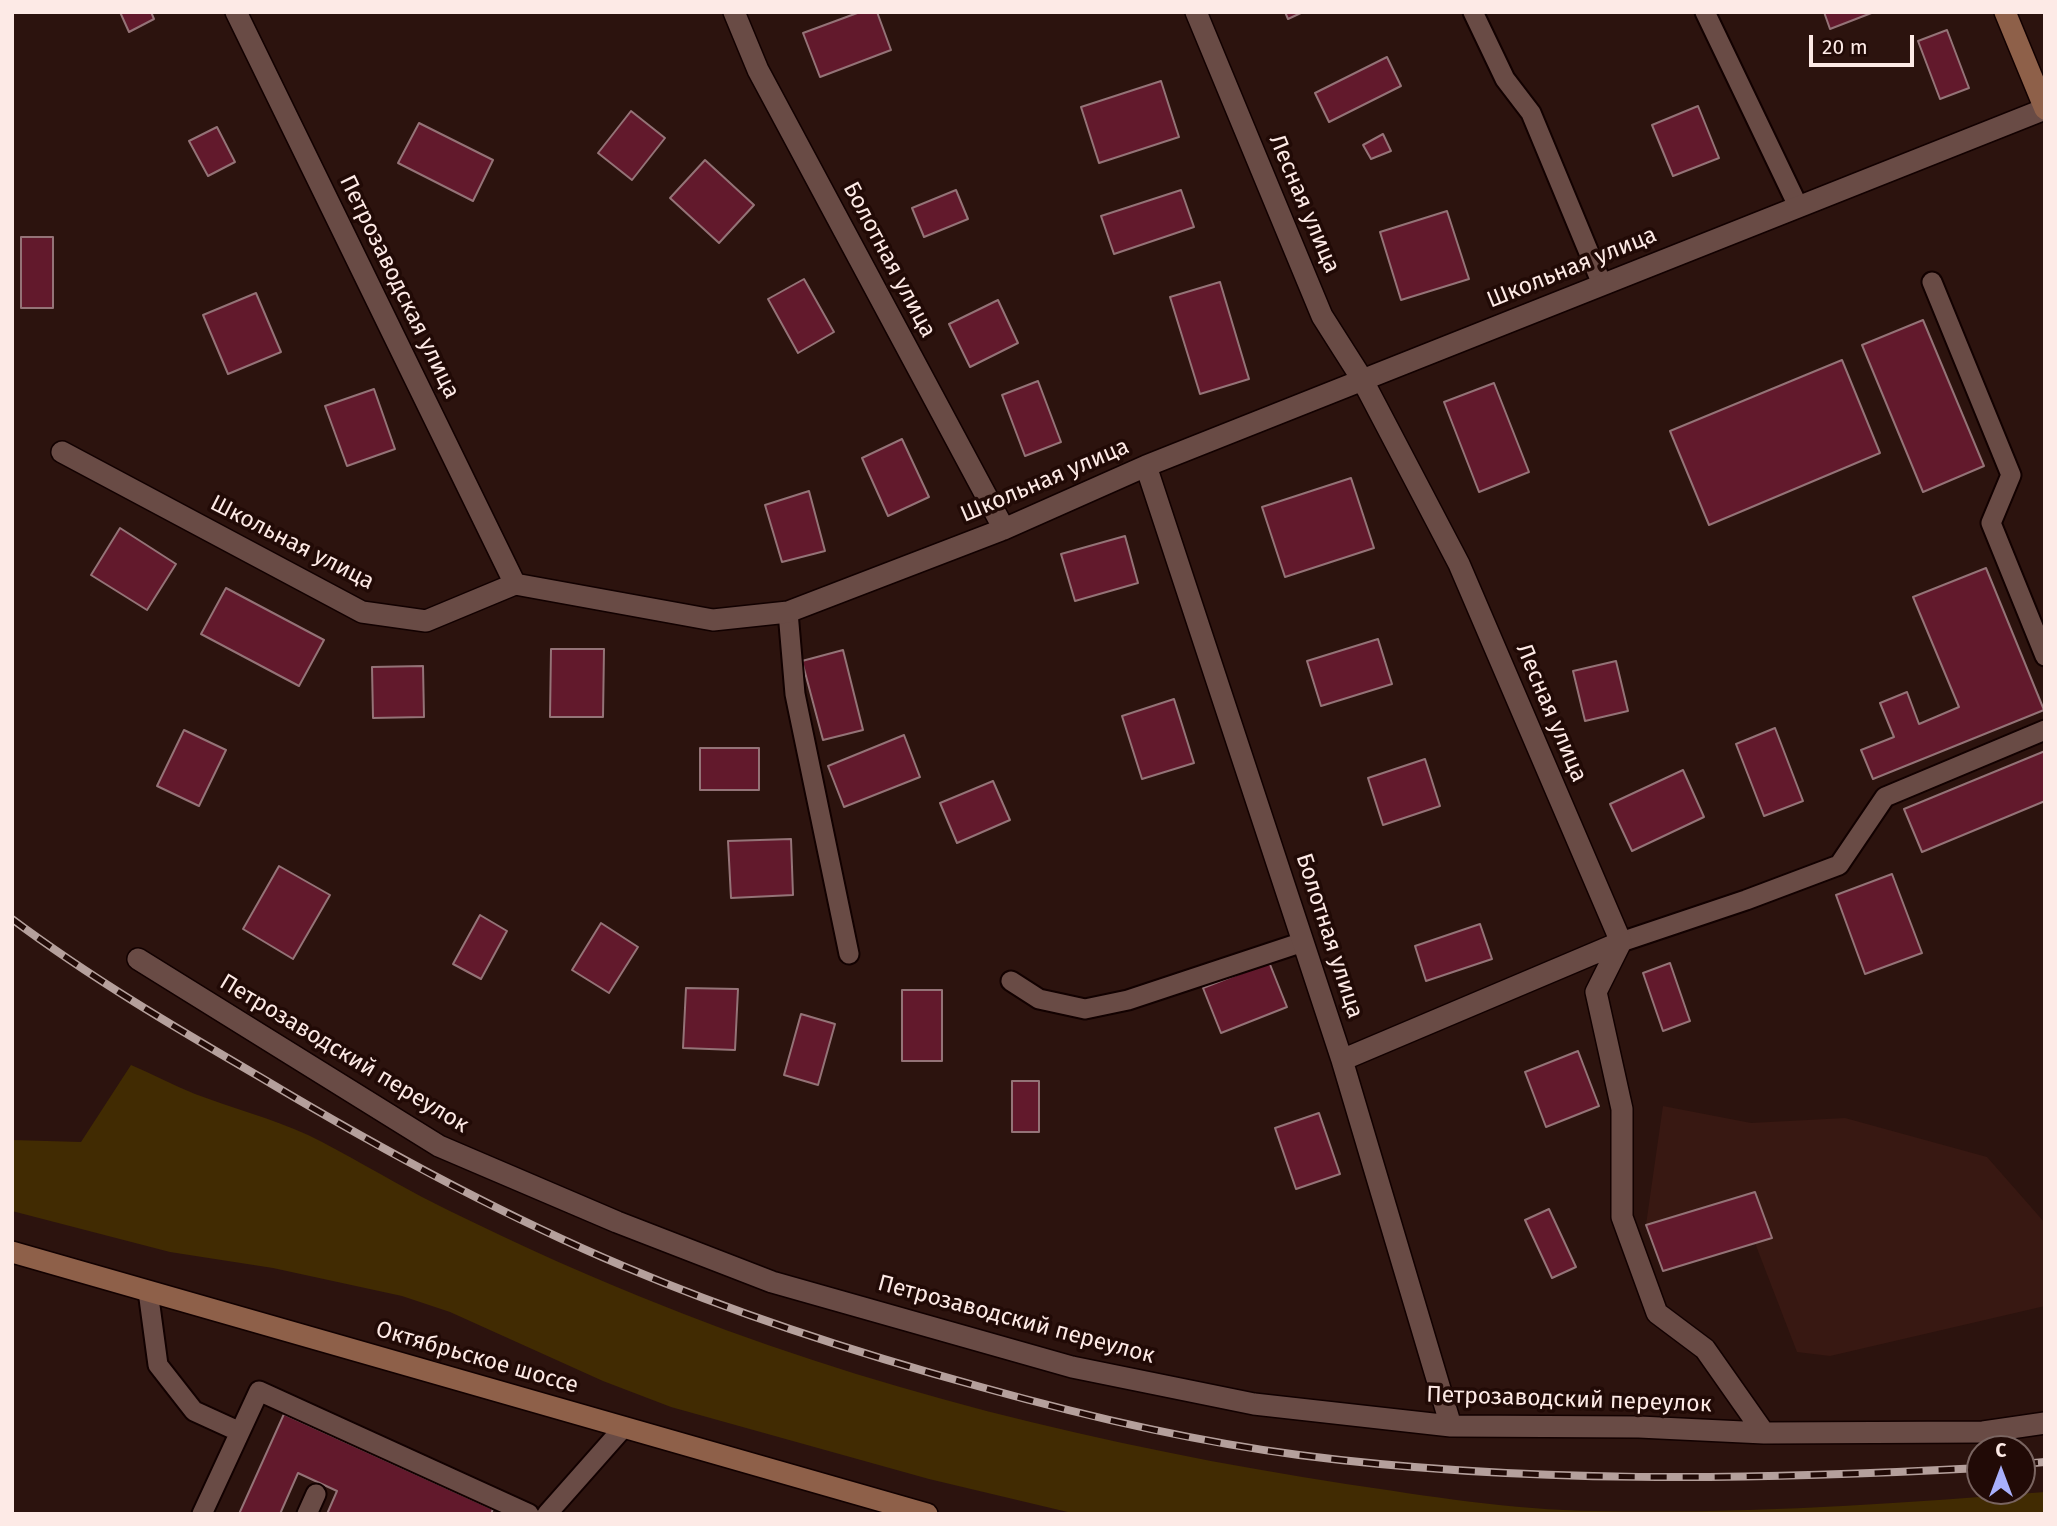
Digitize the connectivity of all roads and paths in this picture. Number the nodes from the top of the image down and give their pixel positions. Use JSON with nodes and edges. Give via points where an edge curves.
{"nodes":[{"id":1,"x":236,"y":12,"type":"edge"},
{"id":2,"x":734,"y":12,"type":"edge"},
{"id":3,"x":1196,"y":12,"type":"edge"},
{"id":4,"x":1473,"y":12,"type":"edge"},
{"id":5,"x":1705,"y":12,"type":"edge"},
{"id":6,"x":2005,"y":12,"type":"edge"},
{"id":7,"x":2045,"y":109,"type":"edge"},
{"id":8,"x":1798,"y":206,"type":"junction"},
{"id":9,"x":1932,"y":282,"type":"dead end"},
{"id":10,"x":1602,"y":284,"type":"junction"},
{"id":11,"x":1362,"y":379,"type":"junction"},
{"id":12,"x":62,"y":452,"type":"dead end"},
{"id":13,"x":1146,"y":466,"type":"junction"},
{"id":14,"x":1004,"y":529,"type":"junction"},
{"id":15,"x":515,"y":584,"type":"junction"},
{"id":16,"x":788,"y":612,"type":"junction"},
{"id":17,"x":2045,"y":656,"type":"edge"},
{"id":18,"x":2045,"y":730,"type":"edge"},
{"id":19,"x":1303,"y":942,"type":"junction"},
{"id":20,"x":1621,"y":942,"type":"junction"},
{"id":21,"x":849,"y":954,"type":"dead end"},
{"id":22,"x":138,"y":959,"type":"dead end"},
{"id":23,"x":1012,"y":981,"type":"dead end"},
{"id":24,"x":1342,"y":1060,"type":"junction"},
{"id":25,"x":12,"y":1252,"type":"edge"},
{"id":26,"x":148,"y":1291,"type":"junction"},
{"id":27,"x":2045,"y":1423,"type":"edge"},
{"id":28,"x":1451,"y":1426,"type":"junction"},
{"id":29,"x":624,"y":1427,"type":"junction"},
{"id":30,"x":240,"y":1432,"type":"junction"},
{"id":31,"x":1764,"y":1433,"type":"junction"},
{"id":32,"x":317,"y":1494,"type":"dead end"},
{"id":33,"x":202,"y":1514,"type":"edge"},
{"id":34,"x":307,"y":1514,"type":"edge"},
{"id":35,"x":529,"y":1514,"type":"edge"},
{"id":36,"x":547,"y":1514,"type":"edge"},
{"id":37,"x":927,"y":1514,"type":"edge"}],
"edges":[{"from":1,"to":15,"type":"street","name":"Петрозаводская улица"},
{"from":2,"to":14,"type":"street","name":"Болотная улица","via":[[758,70]]},
{"from":3,"to":11,"type":"street","name":"Лесная улица","via":[[1322,316]]},
{"from":4,"to":10,"type":"lane","via":[[1505,79],[1531,113]]},
{"from":5,"to":8,"type":"lane"},
{"from":6,"to":7,"type":"main road"},
{"from":7,"to":8,"type":"street","name":"Школьная улица"},
{"from":8,"to":10,"type":"street","name":"Школьная улица"},
{"from":9,"to":17,"type":"lane","via":[[2011,475],[1991,523]]},
{"from":10,"to":11,"type":"street","name":"Школьная улица"},
{"from":11,"to":13,"type":"street","name":"Школьная улица"},
{"from":11,"to":20,"type":"street","name":"Лесная улица","via":[[1459,564]]},
{"from":12,"to":15,"type":"street","name":"Школьная улица","via":[[362,612],[426,621]]},
{"from":13,"to":14,"type":"street","name":"Школьная улица"},
{"from":13,"to":19,"type":"street","name":"Болотная улица"},
{"from":14,"to":16,"type":"street","name":"Школьная улица"},
{"from":15,"to":16,"type":"street","name":"Школьная улица","via":[[713,620]]},
{"from":16,"to":21,"type":"lane","via":[[795,694]]},
{"from":18,"to":20,"type":"lane","via":[[1885,797],[1839,865]]},
{"from":19,"to":23,"type":"lane","via":[[1128,1000],[1085,1009],[1039,999]]},
{"from":19,"to":24,"type":"street","name":"Болотная улица"},
{"from":20,"to":24,"type":"street"},
{"from":20,"to":31,"type":"street","via":[[1596,992],[1622,1109],[1622,1217],[1657,1313],[1705,1349]]},
{"from":22,"to":28,"type":"street","name":"Петрозаводский переулок","via":[[439,1146],[772,1282],[1072,1367],[1254,1404]]},
{"from":24,"to":28,"type":"street","name":"Болотная улица"},
{"from":25,"to":26,"type":"main road","name":"Октябрьское шоссе"},
{"from":26,"to":29,"type":"main road","name":"Октябрьское шоссе"},
{"from":26,"to":30,"type":"lane","via":[[158,1365],[194,1410]]},
{"from":27,"to":31,"type":"street","name":"Петрозаводский переулок","via":[[1983,1432]]},
{"from":28,"to":31,"type":"street","name":"Петрозаводский переулок"},
{"from":29,"to":36,"type":"lane"},
{"from":29,"to":37,"type":"main road","name":"Октябрьское шоссе"},
{"from":30,"to":33,"type":"lane"},
{"from":30,"to":35,"type":"lane","via":[[259,1391]]},
{"from":32,"to":34,"type":"lane"}]}
